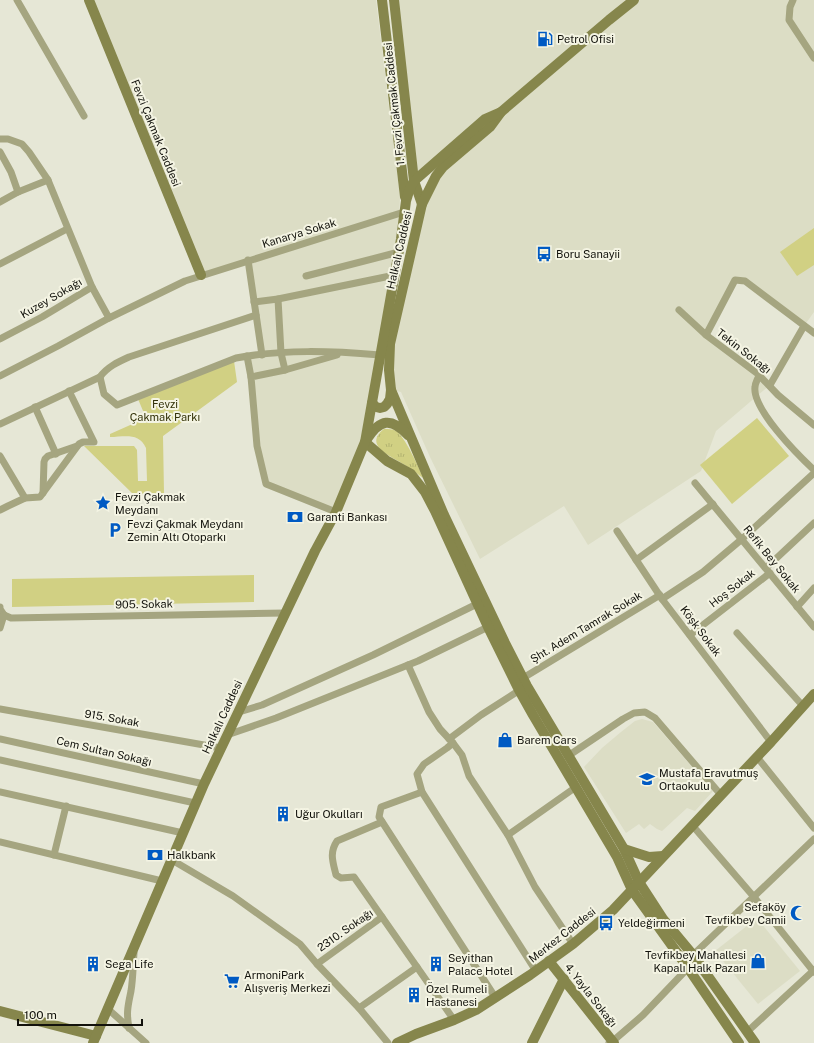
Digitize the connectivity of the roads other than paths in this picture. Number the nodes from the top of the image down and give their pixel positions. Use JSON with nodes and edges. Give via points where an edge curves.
{"nodes":[{"id":1,"x":18,"y":0,"type":"edge"},
{"id":2,"x":89,"y":0,"type":"edge"},
{"id":3,"x":382,"y":0,"type":"edge"},
{"id":4,"x":394,"y":0,"type":"edge"},
{"id":5,"x":634,"y":0,"type":"edge"},
{"id":6,"x":793,"y":0,"type":"edge"},
{"id":7,"x":814,"y":58,"type":"edge"},
{"id":8,"x":501,"y":112,"type":"junction"},
{"id":9,"x":84,"y":116,"type":"dead end"},
{"id":10,"x":0,"y":139,"type":"edge"},
{"id":11,"x":0,"y":152,"type":"edge"},
{"id":12,"x":413,"y":166,"type":"junction"},
{"id":13,"x":431,"y":166,"type":"junction"},
{"id":14,"x":48,"y":180,"type":"junction"},
{"id":15,"x":414,"y":181,"type":"junction"},
{"id":16,"x":18,"y":192,"type":"junction"},
{"id":17,"x":406,"y":201,"type":"junction"},
{"id":18,"x":0,"y":202,"type":"edge"},
{"id":19,"x":422,"y":204,"type":"junction"},
{"id":20,"x":404,"y":212,"type":"junction"},
{"id":21,"x":67,"y":229,"type":"junction"},
{"id":22,"x":399,"y":252,"type":"junction"},
{"id":23,"x":248,"y":260,"type":"junction"},
{"id":24,"x":0,"y":264,"type":"edge"},
{"id":25,"x":201,"y":275,"type":"junction"},
{"id":26,"x":395,"y":275,"type":"junction"},
{"id":27,"x":306,"y":276,"type":"dead end"},
{"id":28,"x":92,"y":287,"type":"junction"},
{"id":29,"x":278,"y":299,"type":"junction"},
{"id":30,"x":254,"y":302,"type":"junction"},
{"id":31,"x":679,"y":310,"type":"dead end"},
{"id":32,"x":256,"y":316,"type":"junction"},
{"id":33,"x":109,"y":318,"type":"junction"},
{"id":34,"x":804,"y":326,"type":"junction"},
{"id":35,"x":814,"y":334,"type":"edge"},
{"id":36,"x":706,"y":335,"type":"junction"},
{"id":37,"x":0,"y":339,"type":"edge"},
{"id":38,"x":345,"y":352,"type":"junction"},
{"id":39,"x":282,"y":353,"type":"junction"},
{"id":40,"x":262,"y":355,"type":"junction"},
{"id":41,"x":380,"y":355,"type":"junction"},
{"id":42,"x":247,"y":356,"type":"junction"},
{"id":43,"x":285,"y":370,"type":"junction"},
{"id":44,"x":759,"y":375,"type":"junction"},
{"id":45,"x":0,"y":376,"type":"edge"},
{"id":46,"x":100,"y":377,"type":"junction"},
{"id":47,"x":251,"y":377,"type":"junction"},
{"id":48,"x":770,"y":385,"type":"junction"},
{"id":49,"x":391,"y":390,"type":"junction"},
{"id":50,"x":69,"y":391,"type":"junction"},
{"id":51,"x":372,"y":403,"type":"junction"},
{"id":52,"x":35,"y":407,"type":"junction"},
{"id":53,"x":0,"y":424,"type":"edge"},
{"id":54,"x":814,"y":426,"type":"edge"},
{"id":55,"x":411,"y":438,"type":"junction"},
{"id":56,"x":365,"y":442,"type":"junction"},
{"id":57,"x":78,"y":446,"type":"junction"},
{"id":58,"x":56,"y":454,"type":"junction"},
{"id":59,"x":0,"y":456,"type":"edge"},
{"id":60,"x":814,"y":470,"type":"edge"},
{"id":61,"x":814,"y":473,"type":"edge"},
{"id":62,"x":695,"y":483,"type":"dead end"},
{"id":63,"x":43,"y":494,"type":"junction"},
{"id":64,"x":25,"y":498,"type":"junction"},
{"id":65,"x":713,"y":504,"type":"junction"},
{"id":66,"x":0,"y":510,"type":"edge"},
{"id":67,"x":336,"y":512,"type":"junction"},
{"id":68,"x":814,"y":523,"type":"edge"},
{"id":69,"x":617,"y":531,"type":"dead end"},
{"id":70,"x":742,"y":539,"type":"junction"},
{"id":71,"x":636,"y":560,"type":"junction"},
{"id":72,"x":768,"y":571,"type":"junction"},
{"id":73,"x":814,"y":588,"type":"edge"},
{"id":74,"x":661,"y":597,"type":"junction"},
{"id":75,"x":477,"y":604,"type":"junction"},
{"id":76,"x":797,"y":607,"type":"junction"},
{"id":77,"x":1,"y":610,"type":"edge"},
{"id":78,"x":285,"y":613,"type":"junction"},
{"id":79,"x":488,"y":627,"type":"junction"},
{"id":80,"x":814,"y":627,"type":"edge"},
{"id":81,"x":0,"y":628,"type":"edge"},
{"id":82,"x":737,"y":633,"type":"dead end"},
{"id":83,"x":690,"y":635,"type":"junction"},
{"id":84,"x":408,"y":665,"type":"junction"},
{"id":85,"x":523,"y":685,"type":"junction"},
{"id":86,"x":814,"y":694,"type":"edge"},
{"id":87,"x":803,"y":706,"type":"junction"},
{"id":88,"x":0,"y":709,"type":"edge"},
{"id":89,"x":239,"y":712,"type":"junction"},
{"id":90,"x":227,"y":736,"type":"junction"},
{"id":91,"x":0,"y":739,"type":"edge"},
{"id":92,"x":451,"y":741,"type":"junction"},
{"id":93,"x":771,"y":742,"type":"junction"},
{"id":94,"x":221,"y":748,"type":"junction"},
{"id":95,"x":568,"y":756,"type":"junction"},
{"id":96,"x":757,"y":757,"type":"junction"},
{"id":97,"x":0,"y":760,"type":"edge"},
{"id":98,"x":204,"y":784,"type":"junction"},
{"id":99,"x":576,"y":787,"type":"junction"},
{"id":100,"x":0,"y":792,"type":"edge"},
{"id":101,"x":422,"y":792,"type":"junction"},
{"id":102,"x":721,"y":795,"type":"junction"},
{"id":103,"x":195,"y":804,"type":"junction"},
{"id":104,"x":66,"y":806,"type":"junction"},
{"id":105,"x":382,"y":822,"type":"junction"},
{"id":106,"x":692,"y":826,"type":"junction"},
{"id":107,"x":814,"y":828,"type":"edge"},
{"id":108,"x":183,"y":833,"type":"junction"},
{"id":109,"x":508,"y":835,"type":"junction"},
{"id":110,"x":814,"y":839,"type":"edge"},
{"id":111,"x":0,"y":842,"type":"edge"},
{"id":112,"x":624,"y":849,"type":"junction"},
{"id":113,"x":54,"y":855,"type":"junction"},
{"id":114,"x":663,"y":856,"type":"junction"},
{"id":115,"x":172,"y":860,"type":"junction"},
{"id":116,"x":162,"y":881,"type":"junction"},
{"id":117,"x":636,"y":886,"type":"junction"},
{"id":118,"x":754,"y":897,"type":"junction"},
{"id":119,"x":382,"y":917,"type":"junction"},
{"id":120,"x":573,"y":944,"type":"junction"},
{"id":121,"x":134,"y":947,"type":"junction"},
{"id":122,"x":693,"y":955,"type":"junction"},
{"id":123,"x":549,"y":961,"type":"junction"},
{"id":124,"x":317,"y":964,"type":"junction"},
{"id":125,"x":417,"y":967,"type":"junction"},
{"id":126,"x":688,"y":968,"type":"junction"},
{"id":127,"x":536,"y":971,"type":"junction"},
{"id":128,"x":814,"y":971,"type":"edge"},
{"id":129,"x":564,"y":980,"type":"junction"},
{"id":130,"x":495,"y":997,"type":"junction"},
{"id":131,"x":359,"y":1008,"type":"junction"},
{"id":132,"x":108,"y":1009,"type":"junction"},
{"id":133,"x":0,"y":1011,"type":"edge"},
{"id":134,"x":454,"y":1020,"type":"junction"},
{"id":135,"x":129,"y":1028,"type":"junction"},
{"id":136,"x":747,"y":1032,"type":"junction"},
{"id":137,"x":94,"y":1040,"type":"edge"},
{"id":138,"x":612,"y":1042,"type":"edge"},
{"id":139,"x":146,"y":1043,"type":"edge"},
{"id":140,"x":388,"y":1043,"type":"edge"},
{"id":141,"x":397,"y":1043,"type":"edge"},
{"id":142,"x":532,"y":1043,"type":"edge"},
{"id":143,"x":739,"y":1043,"type":"edge"},
{"id":144,"x":754,"y":1043,"type":"edge"}],
"edges":[{"from":1,"to":9,"type":"street"},
{"from":2,"to":25,"type":"main road","name":"Fevzi Çakmak Caddesi"},
{"from":3,"to":17,"type":"main road"},
{"from":4,"to":12,"type":"main road","name":"1. Fevzi Çakmak Caddesi"},
{"from":5,"to":8,"type":"main road","name":"Halkalı Caddesi"},
{"from":6,"to":7,"type":"street","via":[[789,20]]},
{"from":8,"to":13,"type":"main road","name":"Halkalı Caddesi","via":[[485,119]]},
{"from":8,"to":19,"type":"main road","name":"Halkalı Caddesi","via":[[490,127],[436,176]]},
{"from":10,"to":14,"type":"street","via":[[22,144]]},
{"from":11,"to":16,"type":"street"},
{"from":12,"to":13,"type":"main road","via":[[419,172]]},
{"from":12,"to":15,"type":"main road","name":"1. Fevzi Çakmak Caddesi"},
{"from":13,"to":15,"type":"main road","name":"Halkalı Caddesi"},
{"from":14,"to":16,"type":"street"},
{"from":14,"to":21,"type":"street"},
{"from":15,"to":17,"type":"main road","name":"Halkalı Caddesi"},
{"from":15,"to":19,"type":"main road","name":"1. Fevzi Çakmak Caddesi"},
{"from":16,"to":18,"type":"street"},
{"from":17,"to":20,"type":"main road","name":"Halkalı Caddesi"},
{"from":19,"to":49,"type":"main road","name":"Halkalı Caddesi","via":[[390,344]]},
{"from":20,"to":22,"type":"main road","name":"Halkalı Caddesi"},
{"from":20,"to":23,"type":"street","name":"Kanarya Sokak"},
{"from":21,"to":24,"type":"street"},
{"from":21,"to":28,"type":"street"},
{"from":22,"to":26,"type":"main road","name":"Halkalı Caddesi"},
{"from":22,"to":27,"type":"street"},
{"from":23,"to":25,"type":"street","name":"Kanarya Sokak"},
{"from":23,"to":30,"type":"street"},
{"from":25,"to":33,"type":"street","name":"Kanarya Sokak","via":[[185,280]]},
{"from":26,"to":29,"type":"street"},
{"from":26,"to":41,"type":"main road","name":"Halkalı Caddesi"},
{"from":28,"to":33,"type":"street"},
{"from":28,"to":37,"type":"street","name":"Kuzey Sokağı"},
{"from":29,"to":30,"type":"street"},
{"from":29,"to":39,"type":"street"},
{"from":30,"to":32,"type":"street"},
{"from":31,"to":36,"type":"street","name":"Tekin Sokağı"},
{"from":32,"to":40,"type":"street"},
{"from":32,"to":46,"type":"street","via":[[129,357],[107,369]]},
{"from":33,"to":45,"type":"street","name":"Kanarya Sokak"},
{"from":34,"to":35,"type":"street"},
{"from":34,"to":36,"type":"street","via":[[745,281],[735,280]]},
{"from":34,"to":48,"type":"street"},
{"from":36,"to":44,"type":"street","name":"Tekin Sokağı"},
{"from":38,"to":39,"type":"street"},
{"from":38,"to":41,"type":"street"},
{"from":38,"to":43,"type":"street"},
{"from":39,"to":40,"type":"street"},
{"from":39,"to":43,"type":"street"},
{"from":40,"to":42,"type":"street"},
{"from":41,"to":51,"type":"main road","name":"Halkalı Caddesi"},
{"from":42,"to":46,"type":"street","via":[[236,358],[117,405],[104,394]]},
{"from":42,"to":47,"type":"street"},
{"from":43,"to":47,"type":"street"},
{"from":44,"to":48,"type":"street","name":"Tekin Sokağı"},
{"from":44,"to":60,"type":"street","via":[[754,388],[757,400],[779,434]]},
{"from":46,"to":50,"type":"street"},
{"from":47,"to":67,"type":"street","via":[[257,446],[266,484]]},
{"from":48,"to":54,"type":"street","name":"Tekin Sokağı"},
{"from":49,"to":51,"type":"main road","via":[[390,399],[384,407],[376,407]]},
{"from":49,"to":55,"type":"main road"},
{"from":50,"to":52,"type":"street"},
{"from":50,"to":57,"type":"street","via":[[94,442],[83,442]]},
{"from":51,"to":56,"type":"main road","name":"Halkalı Caddesi"},
{"from":52,"to":53,"type":"street"},
{"from":52,"to":58,"type":"street"},
{"from":55,"to":56,"type":"main road","via":[[396,424],[389,422],[372,430]]},
{"from":55,"to":85,"type":"main road"},
{"from":56,"to":67,"type":"main road","name":"Halkalı Caddesi"},
{"from":56,"to":75,"type":"main road","via":[[387,461],[411,474],[425,492]]},
{"from":57,"to":58,"type":"street"},
{"from":57,"to":63,"type":"street"},
{"from":58,"to":63,"type":"street","via":[[44,460]]},
{"from":59,"to":64,"type":"street"},
{"from":61,"to":70,"type":"street","name":"Şht. Adem Tamrak Sokak"},
{"from":62,"to":65,"type":"street","name":"Refik Bey Sokak"},
{"from":63,"to":64,"type":"street"},
{"from":64,"to":66,"type":"street"},
{"from":65,"to":70,"type":"street","name":"Refik Bey Sokak"},
{"from":65,"to":71,"type":"street"},
{"from":67,"to":78,"type":"main road","name":"Halkalı Caddesi","via":[[314,551]]},
{"from":68,"to":72,"type":"street","name":"Hoş Sokak"},
{"from":69,"to":71,"type":"street","name":"Köşk Sokak"},
{"from":70,"to":72,"type":"street","name":"Refik Bey Sokak"},
{"from":70,"to":74,"type":"street","name":"Şht. Adem Tamrak Sokak","via":[[703,572]]},
{"from":71,"to":74,"type":"street","name":"Köşk Sokak"},
{"from":72,"to":76,"type":"street","name":"Refik Bey Sokak"},
{"from":72,"to":83,"type":"street","name":"Hoş Sokak"},
{"from":73,"to":76,"type":"street"},
{"from":74,"to":83,"type":"street","name":"Köşk Sokak"},
{"from":74,"to":85,"type":"street","name":"Şht. Adem Tamrak Sokak"},
{"from":75,"to":79,"type":"main road"},
{"from":75,"to":89,"type":"street","via":[[373,655],[262,705]]},
{"from":76,"to":80,"type":"street","name":"Refik Bey Sokak"},
{"from":77,"to":78,"type":"street","name":"905. Sokak","via":[[11,618]]},
{"from":77,"to":81,"type":"street"},
{"from":78,"to":89,"type":"main road","name":"Halkalı Caddesi"},
{"from":79,"to":84,"type":"street"},
{"from":79,"to":85,"type":"main road"},
{"from":82,"to":87,"type":"street"},
{"from":83,"to":93,"type":"street","name":"Köşk Sokak"},
{"from":84,"to":90,"type":"street"},
{"from":84,"to":92,"type":"street","via":[[430,712]]},
{"from":85,"to":92,"type":"street","name":"Şht. Adem Tamrak Sokak"},
{"from":85,"to":95,"type":"main road"},
{"from":85,"to":99,"type":"main road","via":[[533,715]]},
{"from":86,"to":87,"type":"main road","name":"Merkez Caddesi"},
{"from":87,"to":93,"type":"main road","name":"Merkez Caddesi"},
{"from":88,"to":94,"type":"street","name":"915. Sokak"},
{"from":89,"to":90,"type":"main road","name":"Halkalı Caddesi"},
{"from":90,"to":94,"type":"main road","name":"Halkalı Caddesi"},
{"from":91,"to":98,"type":"street","name":"Cem Sultan Sokağı"},
{"from":92,"to":101,"type":"street","name":"Şht. Adem Tamrak Sokak","via":[[448,748],[424,764],[417,774]]},
{"from":92,"to":109,"type":"street","via":[[462,755],[469,776]]},
{"from":93,"to":96,"type":"main road","name":"Merkez Caddesi"},
{"from":94,"to":98,"type":"main road","name":"Halkalı Caddesi"},
{"from":95,"to":102,"type":"street","via":[[623,718],[645,712],[655,718]]},
{"from":95,"to":112,"type":"main road"},
{"from":96,"to":102,"type":"main road","name":"Merkez Caddesi"},
{"from":96,"to":107,"type":"street"},
{"from":97,"to":103,"type":"street"},
{"from":98,"to":103,"type":"main road","name":"Halkalı Caddesi"},
{"from":99,"to":109,"type":"street"},
{"from":99,"to":117,"type":"main road"},
{"from":100,"to":104,"type":"street"},
{"from":101,"to":105,"type":"street","via":[[381,807],[378,817]]},
{"from":101,"to":127,"type":"street"},
{"from":102,"to":106,"type":"main road","name":"Merkez Caddesi"},
{"from":103,"to":108,"type":"main road","name":"Halkalı Caddesi"},
{"from":104,"to":108,"type":"street"},
{"from":104,"to":113,"type":"street"},
{"from":105,"to":119,"type":"street","via":[[337,841],[332,853],[336,875],[341,878],[354,877]]},
{"from":105,"to":130,"type":"street"},
{"from":106,"to":114,"type":"main road","name":"Merkez Caddesi"},
{"from":106,"to":118,"type":"street"},
{"from":108,"to":115,"type":"main road","name":"Halkalı Caddesi"},
{"from":109,"to":120,"type":"street","via":[[535,886]]},
{"from":110,"to":118,"type":"street"},
{"from":111,"to":113,"type":"street"},
{"from":112,"to":114,"type":"main road","via":[[649,857]]},
{"from":112,"to":117,"type":"main road"},
{"from":113,"to":116,"type":"street"},
{"from":114,"to":117,"type":"main road","name":"Merkez Caddesi"},
{"from":115,"to":116,"type":"main road","name":"Halkalı Caddesi"},
{"from":115,"to":124,"type":"street","via":[[232,896],[300,944]]},
{"from":116,"to":121,"type":"main road","name":"Halkalı Caddesi"},
{"from":117,"to":120,"type":"main road","name":"Merkez Caddesi","via":[[613,910]]},
{"from":117,"to":122,"type":"main road"},
{"from":117,"to":126,"type":"main road"},
{"from":118,"to":122,"type":"street"},
{"from":118,"to":128,"type":"street"},
{"from":119,"to":124,"type":"street","name":"2310. Sokağı"},
{"from":119,"to":125,"type":"street","name":"2310. Sokağı"},
{"from":120,"to":123,"type":"main road","name":"Merkez Caddesi"},
{"from":121,"to":132,"type":"main road","name":"Halkalı Caddesi"},
{"from":121,"to":135,"type":"street","via":[[127,1017]]},
{"from":122,"to":136,"type":"main road"},
{"from":123,"to":127,"type":"main road","name":"Merkez Caddesi"},
{"from":123,"to":129,"type":"main road","name":"4. Yayla Sokağı"},
{"from":124,"to":131,"type":"street"},
{"from":125,"to":131,"type":"street"},
{"from":125,"to":134,"type":"street","name":"2310. Sokağı"},
{"from":126,"to":138,"type":"street"},
{"from":126,"to":143,"type":"main road"},
{"from":127,"to":130,"type":"main road","name":"Merkez Caddesi"},
{"from":128,"to":136,"type":"street"},
{"from":129,"to":138,"type":"main road","name":"4. Yayla Sokağı"},
{"from":129,"to":142,"type":"main road"},
{"from":130,"to":134,"type":"main road","name":"Merkez Caddesi","via":[[476,1010]]},
{"from":131,"to":140,"type":"street"},
{"from":132,"to":135,"type":"street"},
{"from":132,"to":137,"type":"main road","name":"Halkalı Caddesi"},
{"from":133,"to":137,"type":"main road"},
{"from":134,"to":141,"type":"main road","name":"Merkez Caddesi"},
{"from":135,"to":139,"type":"street"},
{"from":136,"to":144,"type":"main road"}]}
